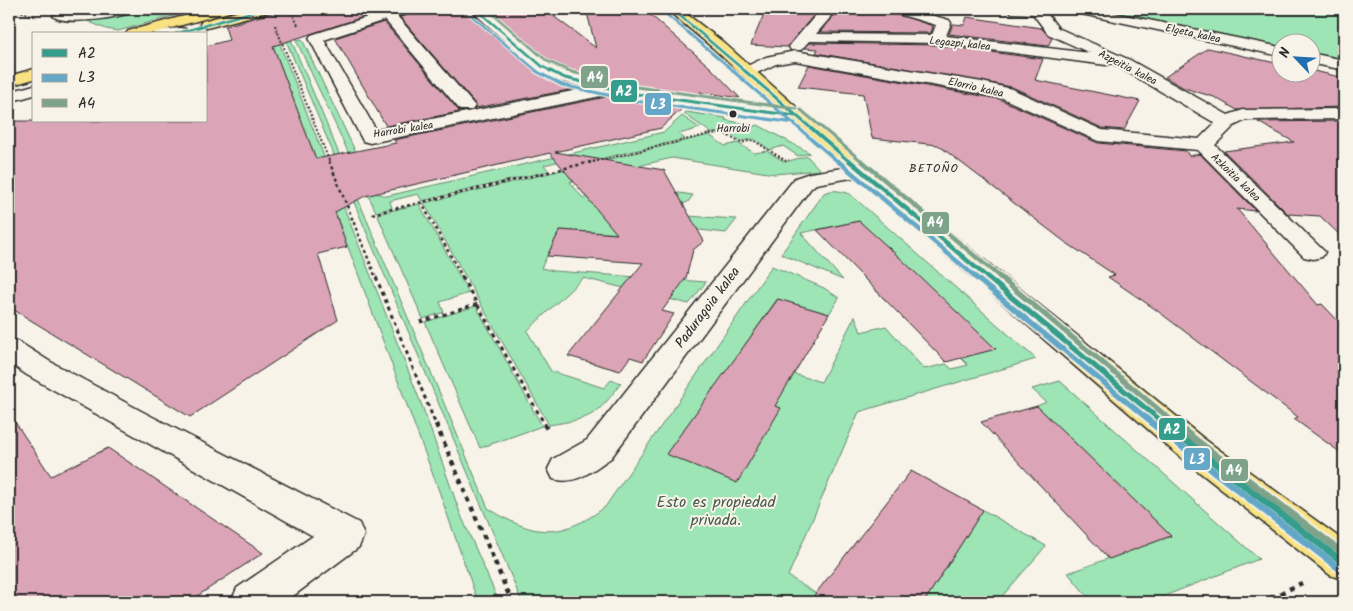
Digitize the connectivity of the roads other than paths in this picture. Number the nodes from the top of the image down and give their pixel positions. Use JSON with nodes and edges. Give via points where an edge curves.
{"nodes":[{"id":1,"x":130,"y":9,"type":"edge"},
{"id":2,"x":224,"y":9,"type":"edge"},
{"id":3,"x":262,"y":9,"type":"edge"},
{"id":4,"x":406,"y":9,"type":"edge"},
{"id":5,"x":476,"y":9,"type":"edge"},
{"id":6,"x":672,"y":9,"type":"edge"},
{"id":7,"x":827,"y":9,"type":"edge"},
{"id":8,"x":896,"y":9,"type":"edge"},
{"id":9,"x":1012,"y":9,"type":"edge"},
{"id":10,"x":1038,"y":9,"type":"edge"},
{"id":11,"x":1077,"y":9,"type":"edge"},
{"id":12,"x":55,"y":12,"type":"edge"},
{"id":13,"x":240,"y":12,"type":"edge"},
{"id":14,"x":388,"y":15,"type":"junction"},
{"id":15,"x":94,"y":30,"type":"dead end"},
{"id":16,"x":140,"y":32,"type":"edge"},
{"id":17,"x":181,"y":32,"type":"edge"},
{"id":18,"x":814,"y":38,"type":"dead end"},
{"id":19,"x":938,"y":39,"type":"junction"},
{"id":20,"x":1270,"y":50,"type":"edge"},
{"id":21,"x":728,"y":54,"type":"junction"},
{"id":22,"x":795,"y":56,"type":"junction"},
{"id":23,"x":772,"y":60,"type":"junction"},
{"id":24,"x":1106,"y":60,"type":"dead end"},
{"id":25,"x":1320,"y":60,"type":"edge"},
{"id":26,"x":32,"y":61,"type":"edge"},
{"id":27,"x":1344,"y":65,"type":"edge"},
{"id":28,"x":9,"y":67,"type":"edge"},
{"id":29,"x":748,"y":72,"type":"junction"},
{"id":30,"x":32,"y":75,"type":"edge"},
{"id":31,"x":9,"y":81,"type":"edge"},
{"id":32,"x":609,"y":89,"type":"junction"},
{"id":33,"x":32,"y":91,"type":"edge"},
{"id":34,"x":9,"y":97,"type":"edge"},
{"id":35,"x":466,"y":106,"type":"dead end"},
{"id":36,"x":1344,"y":114,"type":"edge"},
{"id":37,"x":796,"y":116,"type":"junction"},
{"id":38,"x":1227,"y":122,"type":"junction"},
{"id":39,"x":1204,"y":145,"type":"junction"},
{"id":40,"x":862,"y":171,"type":"junction"},
{"id":41,"x":1313,"y":252,"type":"dead end"},
{"id":42,"x":9,"y":349,"type":"edge"},
{"id":43,"x":566,"y":469,"type":"dead end"},
{"id":44,"x":1344,"y":563,"type":"edge"},
{"id":45,"x":252,"y":602,"type":"edge"}],
"edges":[{"from":1,"to":12,"type":"street","via":[[88,17]]},
{"from":2,"to":16,"type":"main road"},
{"from":3,"to":13,"type":"main road"},
{"from":4,"to":14,"type":"street","name":"Harrobi kalea"},
{"from":5,"to":32,"type":"street","name":"Harrobi kalea","via":[[553,74]]},
{"from":6,"to":21,"type":"main road"},
{"from":7,"to":22,"type":"street","via":[[796,47]]},
{"from":8,"to":19,"type":"street","via":[[944,23]]},
{"from":9,"to":10,"type":"street"},
{"from":10,"to":38,"type":"street","name":"Azpeitia kalea","via":[[1053,32],[1124,63]]},
{"from":11,"to":20,"type":"street","name":"Elgeta kalea"},
{"from":12,"to":15,"type":"street"},
{"from":13,"to":17,"type":"main road"},
{"from":14,"to":32,"type":"street","name":"Harrobi kalea","via":[[316,38],[370,137]]},
{"from":14,"to":35,"type":"street"},
{"from":18,"to":19,"type":"street","name":"Legazpi kalea"},
{"from":19,"to":24,"type":"street","name":"Legazpi kalea"},
{"from":21,"to":23,"type":"street","name":"Elorrio kalea"},
{"from":21,"to":29,"type":"main road"},
{"from":22,"to":23,"type":"street","name":"Elorrio kalea"},
{"from":22,"to":39,"type":"street","name":"Elorrio kalea","via":[[1006,93],[1098,135]]},
{"from":23,"to":29,"type":"street","name":"Elorrio kalea"},
{"from":25,"to":27,"type":"street"},
{"from":26,"to":28,"type":"main road"},
{"from":29,"to":37,"type":"main road"},
{"from":30,"to":31,"type":"main road"},
{"from":32,"to":37,"type":"street","name":"Harrobi kalea"},
{"from":33,"to":34,"type":"street"},
{"from":36,"to":38,"type":"street","name":"Azkoitia kalea","via":[[1243,115]]},
{"from":37,"to":40,"type":"main road"},
{"from":38,"to":39,"type":"street","name":"Azkoitia kalea"},
{"from":39,"to":41,"type":"street","name":"Azkoitia kalea"},
{"from":40,"to":43,"type":"street","name":"Paduragoia kalea","via":[[803,182],[599,449]]},
{"from":40,"to":44,"type":"main road","via":[[1191,447]]},
{"from":42,"to":45,"type":"street","via":[[131,420],[345,535]]}]}
